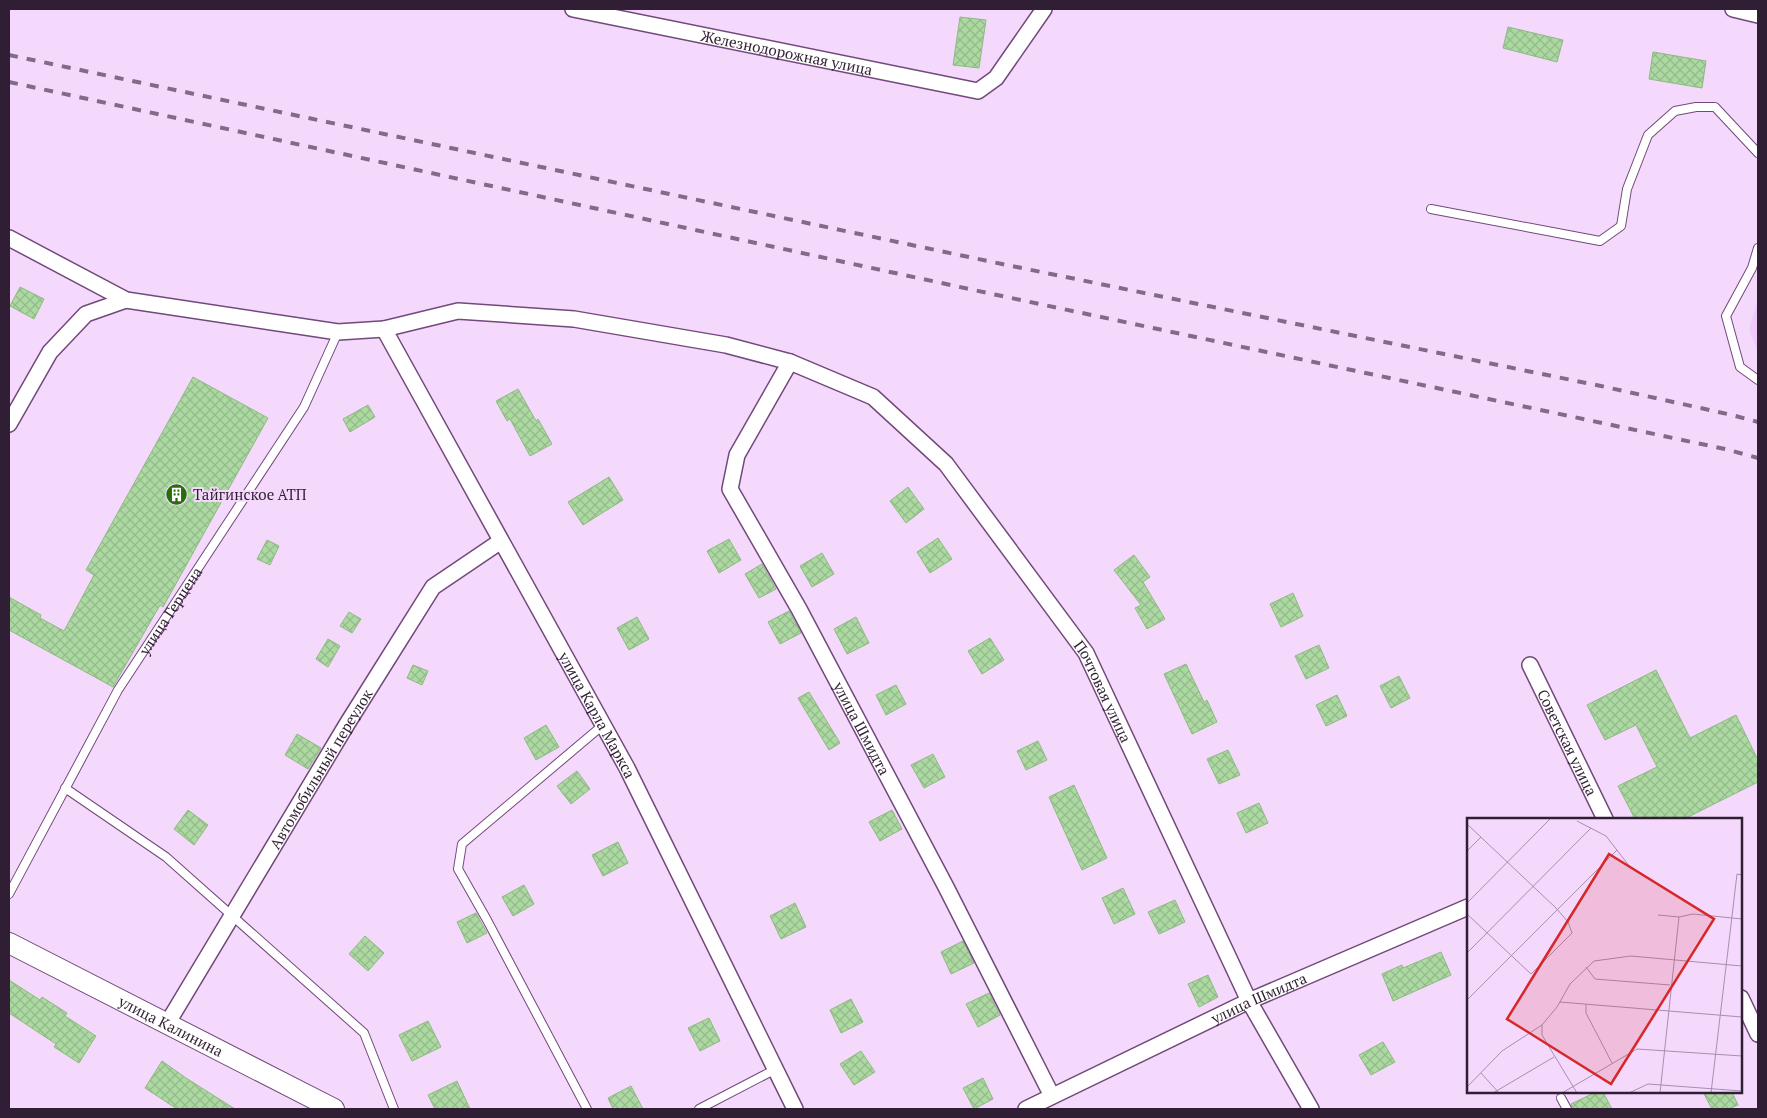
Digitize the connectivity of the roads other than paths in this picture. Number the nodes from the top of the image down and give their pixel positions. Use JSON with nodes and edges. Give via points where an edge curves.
{"nodes":[{"id":1,"x":574,"y":9,"type":"edge"},
{"id":2,"x":1044,"y":9,"type":"edge"},
{"id":3,"x":1733,"y":9,"type":"edge"},
{"id":4,"x":1758,"y":15,"type":"edge"},
{"id":5,"x":1758,"y":152,"type":"edge"},
{"id":6,"x":1431,"y":209,"type":"dead end"},
{"id":7,"x":9,"y":238,"type":"edge"},
{"id":8,"x":1758,"y":248,"type":"edge"},
{"id":9,"x":126,"y":300,"type":"junction"},
{"id":10,"x":384,"y":329,"type":"junction"},
{"id":11,"x":338,"y":332,"type":"junction"},
{"id":12,"x":790,"y":362,"type":"junction"},
{"id":13,"x":1758,"y":380,"type":"edge"},
{"id":14,"x":9,"y":424,"type":"edge"},
{"id":15,"x":502,"y":541,"type":"junction"},
{"id":16,"x":1530,"y":665,"type":"dead end"},
{"id":17,"x":603,"y":725,"type":"junction"},
{"id":18,"x":65,"y":788,"type":"junction"},
{"id":19,"x":1605,"y":818,"type":"edge"},
{"id":20,"x":9,"y":894,"type":"edge"},
{"id":21,"x":1467,"y":907,"type":"edge"},
{"id":22,"x":232,"y":916,"type":"junction"},
{"id":23,"x":9,"y":943,"type":"edge"},
{"id":24,"x":1742,"y":1000,"type":"edge"},
{"id":25,"x":1249,"y":1001,"type":"junction"},
{"id":26,"x":167,"y":1024,"type":"junction"},
{"id":27,"x":1758,"y":1034,"type":"edge"},
{"id":28,"x":776,"y":1069,"type":"junction"},
{"id":29,"x":1052,"y":1096,"type":"junction"},
{"id":30,"x":1561,"y":1098,"type":"dead end"},
{"id":31,"x":334,"y":1109,"type":"edge"},
{"id":32,"x":394,"y":1109,"type":"edge"},
{"id":33,"x":587,"y":1109,"type":"edge"},
{"id":34,"x":699,"y":1109,"type":"edge"},
{"id":35,"x":795,"y":1109,"type":"edge"},
{"id":36,"x":1026,"y":1109,"type":"edge"},
{"id":37,"x":1311,"y":1109,"type":"edge"},
{"id":38,"x":1567,"y":1109,"type":"edge"}],
"edges":[{"from":1,"to":2,"type":"street","name":"Железнодорожная улица","via":[[978,91],[996,78]]},
{"from":3,"to":4,"type":"street"},
{"from":5,"to":6,"type":"lane","via":[[1715,107],[1675,111],[1648,135],[1627,189],[1621,226],[1600,241]]},
{"from":7,"to":9,"type":"street"},
{"from":8,"to":13,"type":"lane","via":[[1752,268],[1726,316],[1740,368]]},
{"from":9,"to":11,"type":"street","name":"Почтовая улица"},
{"from":9,"to":14,"type":"street","via":[[86,314],[50,352]]},
{"from":10,"to":11,"type":"street","name":"Почтовая улица"},
{"from":10,"to":12,"type":"street","name":"Почтовая улица","via":[[458,311],[574,319],[726,345]]},
{"from":10,"to":15,"type":"street","name":"улица Карла Маркса"},
{"from":11,"to":18,"type":"lane","name":"улица Герцена","via":[[304,407],[118,690]]},
{"from":12,"to":25,"type":"street","name":"Почтовая улица","via":[[873,397],[946,464],[1086,653]]},
{"from":12,"to":29,"type":"street","name":"улица Шмидта","via":[[737,455],[730,489],[800,609]]},
{"from":15,"to":17,"type":"street","name":"улица Карла Маркса"},
{"from":15,"to":22,"type":"street","name":"Автомобильный переулок","via":[[433,587]]},
{"from":16,"to":19,"type":"street","name":"Советская улица"},
{"from":17,"to":28,"type":"street","name":"улица Карла Маркса"},
{"from":17,"to":33,"type":"lane","via":[[462,844],[458,869]]},
{"from":18,"to":20,"type":"lane","name":"улица Герцена"},
{"from":18,"to":22,"type":"lane","via":[[166,857]]},
{"from":21,"to":25,"type":"street","name":"улица Шмидта"},
{"from":22,"to":26,"type":"street","name":"Автомобильный переулок"},
{"from":22,"to":32,"type":"lane","via":[[364,1033]]},
{"from":23,"to":26,"type":"main road","name":"улица Калинина"},
{"from":24,"to":27,"type":"street"},
{"from":25,"to":29,"type":"street","name":"улица Шмидта"},
{"from":25,"to":37,"type":"street","name":"Почтовая улица"},
{"from":26,"to":31,"type":"main road","name":"улица Калинина"},
{"from":28,"to":34,"type":"lane"},
{"from":28,"to":35,"type":"street","name":"улица Карла Маркса"},
{"from":29,"to":36,"type":"street","name":"улица Шмидта"},
{"from":30,"to":38,"type":"lane"}]}
